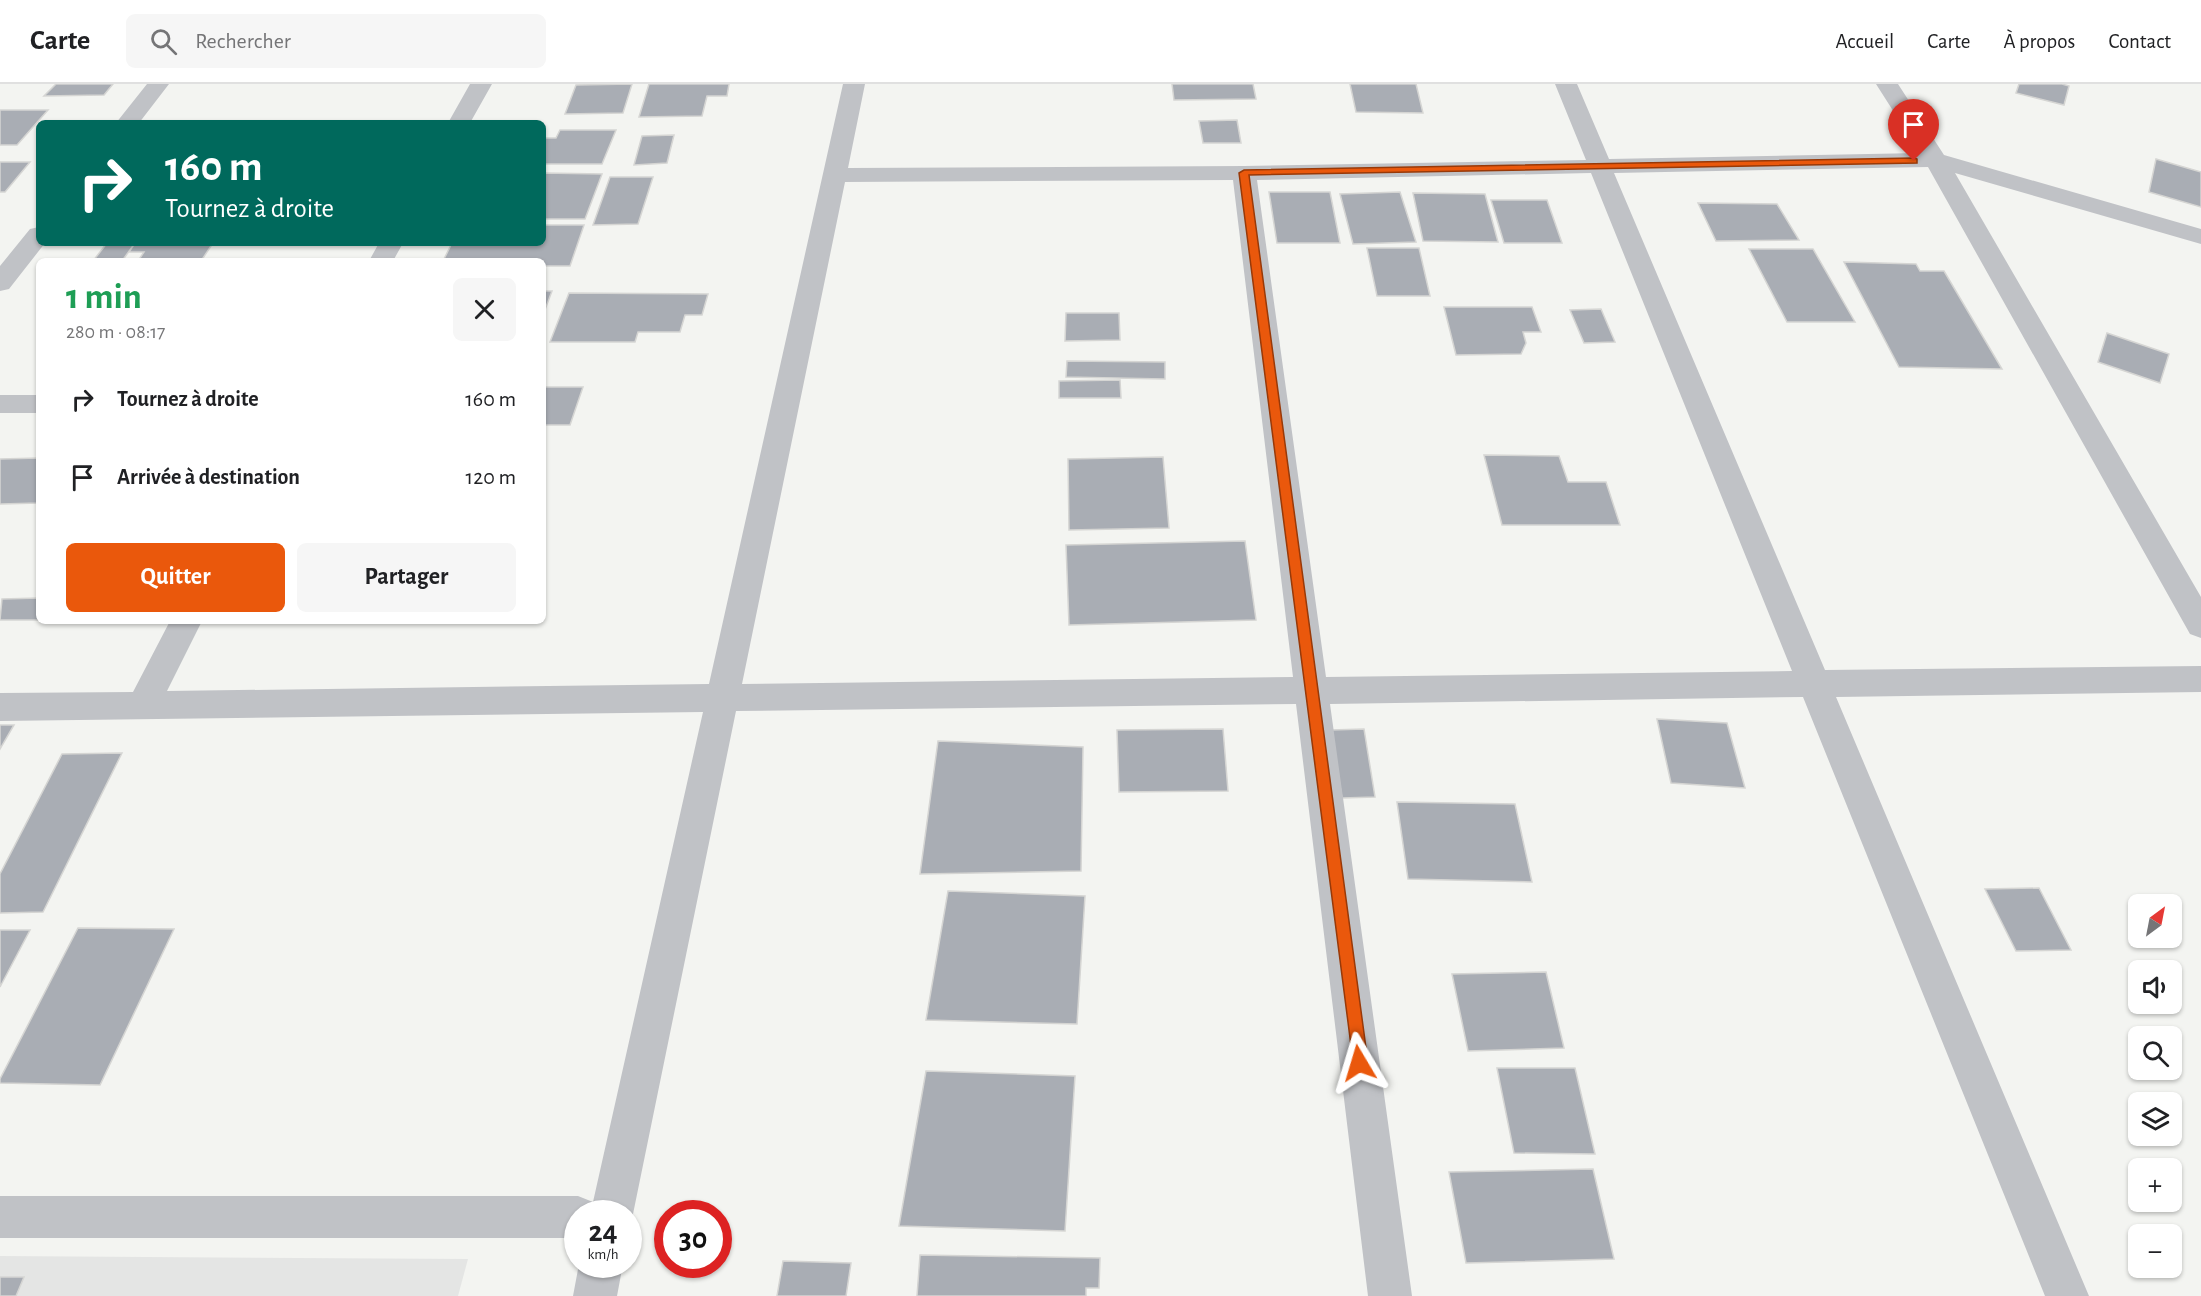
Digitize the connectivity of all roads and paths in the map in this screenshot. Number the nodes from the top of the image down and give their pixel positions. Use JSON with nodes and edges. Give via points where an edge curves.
{"nodes":[{"id":1,"x":158,"y":84,"type":"edge"},
{"id":2,"x":481,"y":84,"type":"edge"},
{"id":3,"x":854,"y":84,"type":"edge"},
{"id":4,"x":1566,"y":84,"type":"edge"},
{"id":5,"x":1887,"y":84,"type":"edge"},
{"id":6,"x":129,"y":120,"type":"edge"},
{"id":7,"x":461,"y":120,"type":"edge"},
{"id":8,"x":1936,"y":160,"type":"junction"},
{"id":9,"x":1600,"y":168,"type":"junction"},
{"id":10,"x":1244,"y":173,"type":"junction"},
{"id":11,"x":834,"y":175,"type":"junction"},
{"id":12,"x":2201,"y":237,"type":"edge"},
{"id":13,"x":36,"y":238,"type":"edge"},
{"id":14,"x":0,"y":283,"type":"edge"},
{"id":15,"x":0,"y":404,"type":"edge"},
{"id":16,"x":36,"y":404,"type":"edge"},
{"id":17,"x":184,"y":624,"type":"edge"},
{"id":18,"x":2201,"y":625,"type":"edge"},
{"id":19,"x":2201,"y":679,"type":"edge"},
{"id":20,"x":1814,"y":684,"type":"junction"},
{"id":21,"x":1311,"y":691,"type":"junction"},
{"id":22,"x":723,"y":698,"type":"junction"},
{"id":23,"x":143,"y":705,"type":"junction"},
{"id":24,"x":0,"y":707,"type":"edge"},
{"id":25,"x":615,"y":1200,"type":"edge"},
{"id":26,"x":0,"y":1217,"type":"edge"},
{"id":27,"x":564,"y":1218,"type":"edge"},
{"id":28,"x":598,"y":1278,"type":"edge"},
{"id":29,"x":595,"y":1296,"type":"edge"},
{"id":30,"x":1390,"y":1296,"type":"edge"},
{"id":31,"x":2067,"y":1296,"type":"edge"}],
"edges":[{"from":1,"to":6,"type":"street"},
{"from":2,"to":7,"type":"street"},
{"from":3,"to":11,"type":"street"},
{"from":4,"to":9,"type":"street"},
{"from":5,"to":8,"type":"street"},
{"from":8,"to":9,"type":"street"},
{"from":8,"to":12,"type":"street"},
{"from":8,"to":18,"type":"street"},
{"from":9,"to":10,"type":"street"},
{"from":9,"to":20,"type":"street"},
{"from":10,"to":11,"type":"street"},
{"from":10,"to":21,"type":"street"},
{"from":11,"to":22,"type":"street"},
{"from":13,"to":14,"type":"street"},
{"from":15,"to":16,"type":"street"},
{"from":17,"to":23,"type":"street"},
{"from":19,"to":20,"type":"street"},
{"from":20,"to":21,"type":"street"},
{"from":20,"to":31,"type":"street"},
{"from":21,"to":22,"type":"street"},
{"from":21,"to":30,"type":"street"},
{"from":22,"to":23,"type":"street"},
{"from":22,"to":25,"type":"street"},
{"from":23,"to":24,"type":"street"},
{"from":26,"to":27,"type":"street"},
{"from":28,"to":29,"type":"street"}]}
